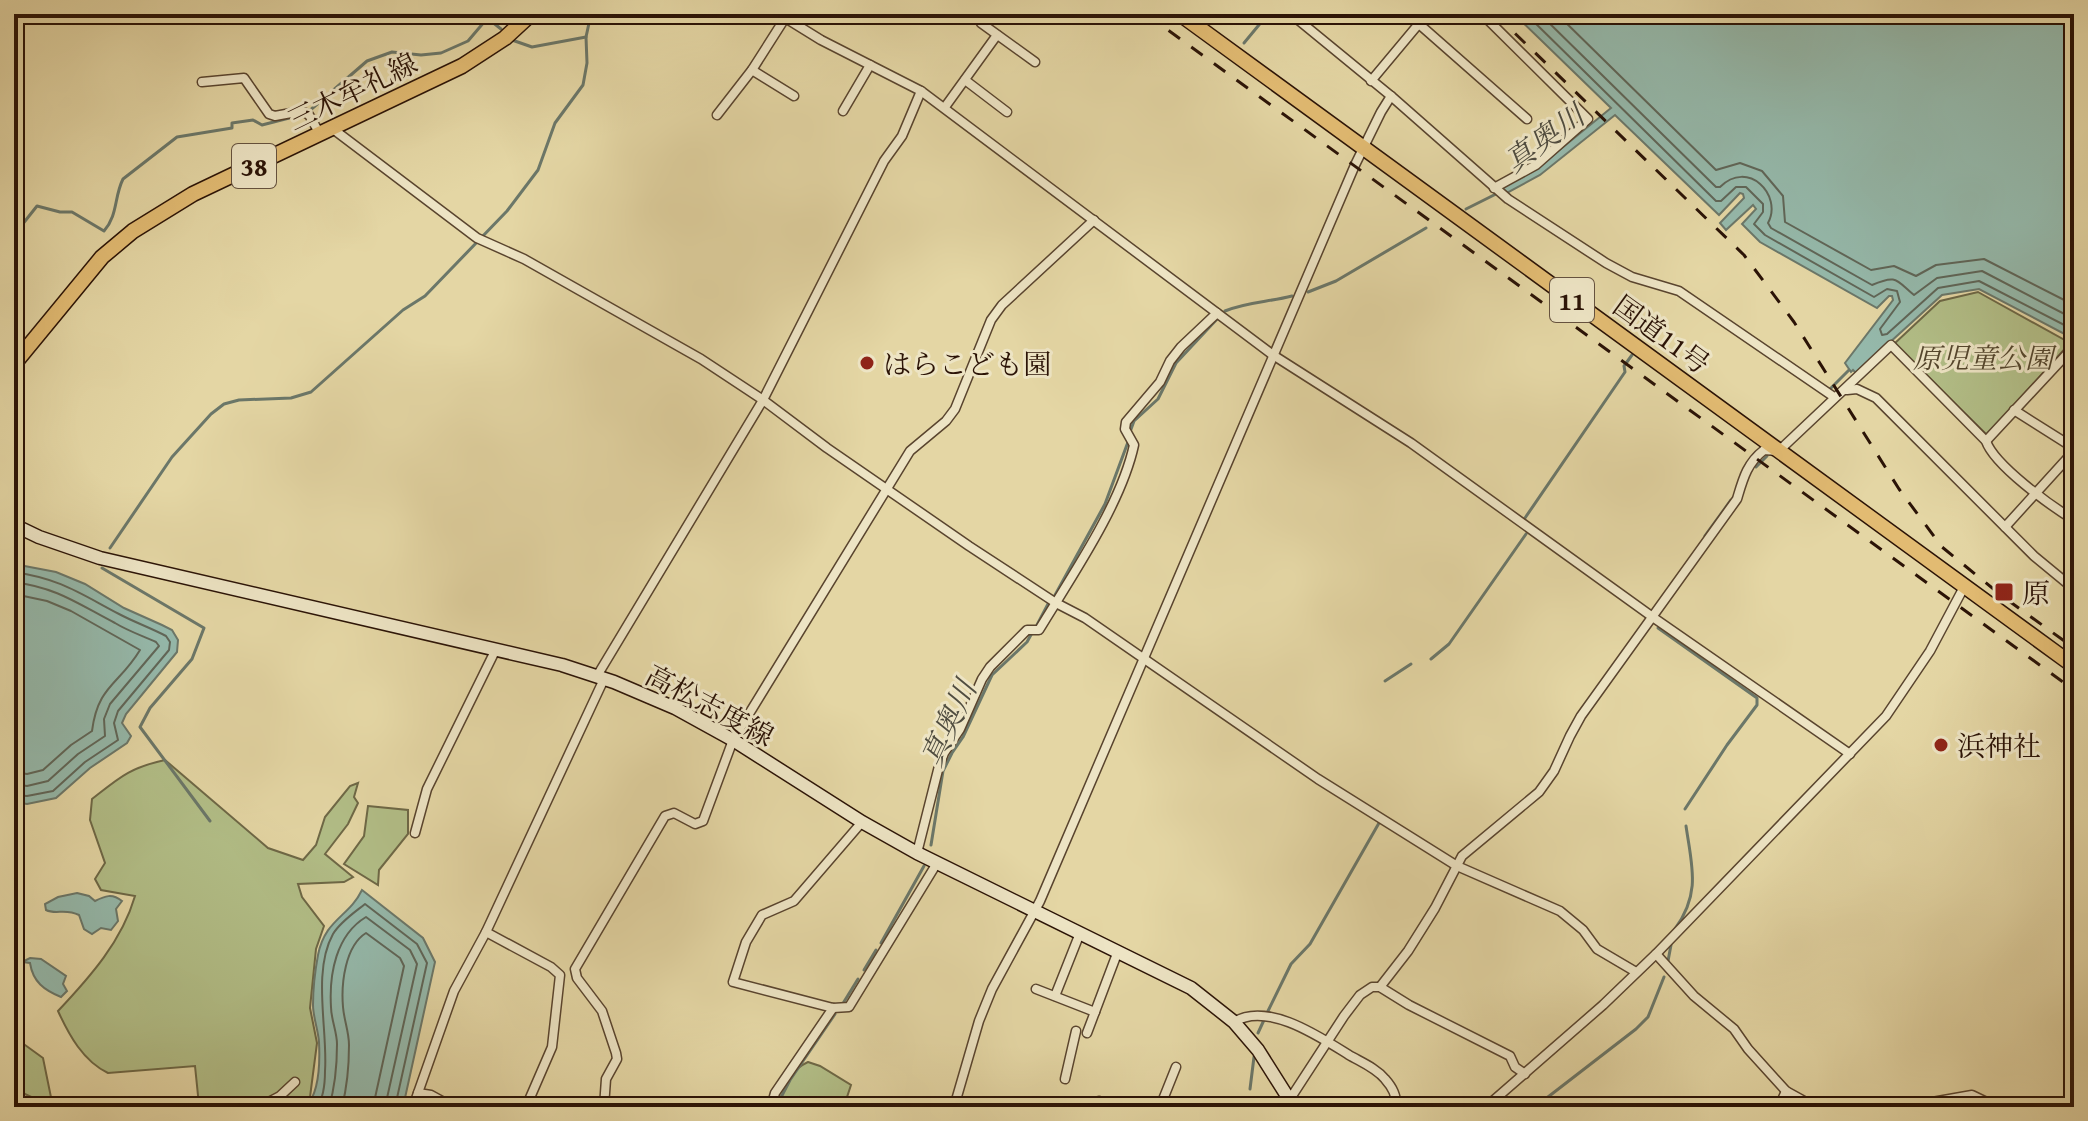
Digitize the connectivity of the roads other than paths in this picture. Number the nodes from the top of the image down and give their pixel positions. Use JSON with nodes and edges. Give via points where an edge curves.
{"nodes":[{"id":1,"x":531,"y":14,"type":"edge"},
{"id":2,"x":1180,"y":14,"type":"edge"},
{"id":3,"x":1292,"y":14,"type":"edge"},
{"id":4,"x":1427,"y":14,"type":"edge"},
{"id":5,"x":1482,"y":14,"type":"edge"},
{"id":6,"x":783,"y":15,"type":"edge"},
{"id":7,"x":981,"y":23,"type":"dead end"},
{"id":8,"x":1419,"y":24,"type":"junction"},
{"id":9,"x":997,"y":35,"type":"junction"},
{"id":10,"x":1035,"y":62,"type":"dead end"},
{"id":11,"x":870,"y":65,"type":"junction"},
{"id":12,"x":752,"y":70,"type":"junction"},
{"id":13,"x":965,"y":80,"type":"junction"},
{"id":14,"x":1371,"y":81,"type":"junction"},
{"id":15,"x":202,"y":82,"type":"dead end"},
{"id":16,"x":921,"y":91,"type":"junction"},
{"id":17,"x":794,"y":96,"type":"dead end"},
{"id":18,"x":1391,"y":96,"type":"junction"},
{"id":19,"x":945,"y":107,"type":"junction"},
{"id":20,"x":843,"y":111,"type":"dead end"},
{"id":21,"x":1007,"y":112,"type":"dead end"},
{"id":22,"x":717,"y":115,"type":"dead end"},
{"id":23,"x":1527,"y":119,"type":"dead end"},
{"id":24,"x":326,"y":132,"type":"junction"},
{"id":25,"x":1365,"y":148,"type":"junction"},
{"id":26,"x":1494,"y":188,"type":"junction"},
{"id":27,"x":1094,"y":220,"type":"junction"},
{"id":28,"x":1217,"y":313,"type":"junction"},
{"id":29,"x":2067,"y":354,"type":"dead end"},
{"id":30,"x":1273,"y":355,"type":"junction"},
{"id":31,"x":14,"y":364,"type":"edge"},
{"id":32,"x":1847,"y":390,"type":"junction"},
{"id":33,"x":1834,"y":397,"type":"junction"},
{"id":34,"x":763,"y":400,"type":"junction"},
{"id":35,"x":2014,"y":410,"type":"junction"},
{"id":36,"x":1986,"y":441,"type":"junction"},
{"id":37,"x":2074,"y":450,"type":"edge"},
{"id":38,"x":1777,"y":451,"type":"junction"},
{"id":39,"x":887,"y":487,"type":"junction"},
{"id":40,"x":2035,"y":493,"type":"junction"},
{"id":41,"x":2074,"y":520,"type":"edge"},
{"id":42,"x":14,"y":525,"type":"edge"},
{"id":43,"x":2005,"y":527,"type":"junction"},
{"id":44,"x":1964,"y":587,"type":"junction"},
{"id":45,"x":2074,"y":589,"type":"edge"},
{"id":46,"x":1056,"y":603,"type":"junction"},
{"id":47,"x":1654,"y":618,"type":"junction"},
{"id":48,"x":496,"y":649,"type":"junction"},
{"id":49,"x":1143,"y":657,"type":"junction"},
{"id":50,"x":2074,"y":666,"type":"edge"},
{"id":51,"x":600,"y":678,"type":"junction"},
{"id":52,"x":733,"y":740,"type":"junction"},
{"id":53,"x":1850,"y":754,"type":"junction"},
{"id":54,"x":862,"y":822,"type":"junction"},
{"id":55,"x":415,"y":833,"type":"dead end"},
{"id":56,"x":917,"y":853,"type":"junction"},
{"id":57,"x":937,"y":863,"type":"junction"},
{"id":58,"x":1457,"y":866,"type":"junction"},
{"id":59,"x":1034,"y":912,"type":"junction"},
{"id":60,"x":486,"y":932,"type":"junction"},
{"id":61,"x":1080,"y":933,"type":"junction"},
{"id":62,"x":1118,"y":951,"type":"junction"},
{"id":63,"x":1656,"y":954,"type":"junction"},
{"id":64,"x":1636,"y":972,"type":"junction"},
{"id":65,"x":1380,"y":987,"type":"junction"},
{"id":66,"x":1036,"y":989,"type":"dead end"},
{"id":67,"x":1055,"y":996,"type":"junction"},
{"id":68,"x":833,"y":1008,"type":"junction"},
{"id":69,"x":1095,"y":1012,"type":"junction"},
{"id":70,"x":1234,"y":1022,"type":"junction"},
{"id":71,"x":1076,"y":1031,"type":"dead end"},
{"id":72,"x":1087,"y":1033,"type":"dead end"},
{"id":73,"x":1326,"y":1041,"type":"junction"},
{"id":74,"x":1176,"y":1067,"type":"dead end"},
{"id":75,"x":1525,"y":1074,"type":"junction"},
{"id":76,"x":1065,"y":1079,"type":"dead end"},
{"id":77,"x":295,"y":1082,"type":"dead end"},
{"id":78,"x":1786,"y":1091,"type":"junction"},
{"id":79,"x":418,"y":1093,"type":"junction"},
{"id":80,"x":14,"y":1098,"type":"edge"},
{"id":81,"x":1292,"y":1103,"type":"edge"},
{"id":82,"x":1952,"y":1103,"type":"edge"},
{"id":83,"x":2068,"y":1104,"type":"edge"},
{"id":84,"x":33,"y":1107,"type":"edge"},
{"id":85,"x":259,"y":1107,"type":"edge"},
{"id":86,"x":413,"y":1107,"type":"edge"},
{"id":87,"x":453,"y":1107,"type":"edge"},
{"id":88,"x":526,"y":1107,"type":"edge"},
{"id":89,"x":604,"y":1107,"type":"edge"},
{"id":90,"x":771,"y":1107,"type":"edge"},
{"id":91,"x":954,"y":1107,"type":"edge"},
{"id":92,"x":1160,"y":1107,"type":"edge"},
{"id":93,"x":1397,"y":1107,"type":"edge"},
{"id":94,"x":1486,"y":1107,"type":"edge"},
{"id":95,"x":1779,"y":1107,"type":"edge"},
{"id":96,"x":1815,"y":1107,"type":"edge"},
{"id":97,"x":1904,"y":1107,"type":"edge"},
{"id":98,"x":1997,"y":1107,"type":"edge"},
{"id":99,"x":2014,"y":1107,"type":"edge"}],
"edges":[{"from":1,"to":24,"type":"main road","name":"三木牟礼線","number":"38","via":[[462,66]]},
{"from":2,"to":25,"type":"main road","name":"国道11号","number":"11"},
{"from":3,"to":14,"type":"street"},
{"from":4,"to":8,"type":"street"},
{"from":5,"to":26,"type":"street","via":[[1588,119],[1536,165]]},
{"from":6,"to":11,"type":"street"},
{"from":6,"to":12,"type":"street"},
{"from":7,"to":9,"type":"street"},
{"from":8,"to":14,"type":"street"},
{"from":8,"to":23,"type":"street"},
{"from":9,"to":10,"type":"street"},
{"from":9,"to":13,"type":"street"},
{"from":11,"to":16,"type":"street"},
{"from":11,"to":20,"type":"street"},
{"from":12,"to":17,"type":"street"},
{"from":12,"to":22,"type":"street"},
{"from":13,"to":19,"type":"street"},
{"from":13,"to":21,"type":"street"},
{"from":14,"to":18,"type":"street"},
{"from":15,"to":24,"type":"street","via":[[244,78],[269,114],[302,111]]},
{"from":16,"to":19,"type":"street"},
{"from":16,"to":34,"type":"street"},
{"from":18,"to":25,"type":"street"},
{"from":18,"to":26,"type":"street"},
{"from":19,"to":27,"type":"street"},
{"from":24,"to":31,"type":"main road","name":"三木牟礼線","number":"38","via":[[193,194],[133,231],[102,257]]},
{"from":24,"to":34,"type":"street","via":[[480,240],[524,259]]},
{"from":25,"to":30,"type":"street"},
{"from":25,"to":38,"type":"main road","name":"国道11号","number":"11"},
{"from":26,"to":33,"type":"street","via":[[1606,263],[1679,291]]},
{"from":27,"to":28,"type":"street"},
{"from":27,"to":39,"type":"street","via":[[1002,305],[955,409],[910,451]]},
{"from":28,"to":30,"type":"street"},
{"from":28,"to":46,"type":"street","via":[[1181,347],[1126,422],[1134,445],[1131,456],[1108,511]]},
{"from":29,"to":35,"type":"street"},
{"from":30,"to":47,"type":"street","via":[[1411,443]]},
{"from":30,"to":49,"type":"street"},
{"from":32,"to":33,"type":"street"},
{"from":32,"to":36,"type":"street","via":[[1891,345]]},
{"from":32,"to":43,"type":"street","via":[[1876,398]]},
{"from":33,"to":38,"type":"street"},
{"from":34,"to":39,"type":"street"},
{"from":34,"to":51,"type":"street"},
{"from":35,"to":36,"type":"street"},
{"from":35,"to":37,"type":"street"},
{"from":36,"to":40,"type":"street","via":[[1989,451]]},
{"from":37,"to":40,"type":"street"},
{"from":38,"to":44,"type":"main road","name":"国道11号","number":"11"},
{"from":38,"to":47,"type":"street","via":[[1764,450],[1748,466],[1737,499]]},
{"from":39,"to":46,"type":"street"},
{"from":39,"to":52,"type":"street"},
{"from":40,"to":41,"type":"street"},
{"from":40,"to":43,"type":"street"},
{"from":42,"to":48,"type":"main road","name":"高松志度線","via":[[100,558]]},
{"from":43,"to":45,"type":"street"},
{"from":44,"to":50,"type":"main road","name":"国道11号","number":"11"},
{"from":44,"to":53,"type":"street","via":[[1911,682]]},
{"from":46,"to":49,"type":"street"},
{"from":46,"to":56,"type":"street","via":[[1039,630],[1027,630],[982,679],[939,766]]},
{"from":47,"to":53,"type":"street"},
{"from":47,"to":58,"type":"street","via":[[1581,716],[1539,792],[1462,856]]},
{"from":48,"to":51,"type":"main road","name":"高松志度線"},
{"from":48,"to":55,"type":"street","via":[[427,789]]},
{"from":49,"to":58,"type":"street","via":[[1318,779]]},
{"from":49,"to":59,"type":"street"},
{"from":51,"to":52,"type":"main road","name":"高松志度線","via":[[675,708]]},
{"from":51,"to":60,"type":"street"},
{"from":52,"to":54,"type":"main road","name":"高松志度線"},
{"from":52,"to":89,"type":"street","via":[[703,821],[695,824],[674,813],[665,816],[575,969],[602,1011],[616,1053],[606,1079]]},
{"from":53,"to":63,"type":"street"},
{"from":54,"to":56,"type":"main road","name":"高松志度線"},
{"from":54,"to":68,"type":"street","via":[[794,901],[762,915],[733,982]]},
{"from":56,"to":57,"type":"main road","name":"高松志度線"},
{"from":57,"to":59,"type":"main road","name":"高松志度線"},
{"from":57,"to":68,"type":"street","via":[[849,1007]]},
{"from":58,"to":64,"type":"street","via":[[1560,911],[1597,949]]},
{"from":58,"to":65,"type":"street"},
{"from":59,"to":61,"type":"main road","name":"高松志度線"},
{"from":59,"to":91,"type":"street","via":[[992,989]]},
{"from":60,"to":79,"type":"street","via":[[454,991]]},
{"from":60,"to":88,"type":"street","via":[[560,975],[552,1047]]},
{"from":61,"to":62,"type":"main road","name":"高松志度線"},
{"from":61,"to":67,"type":"street"},
{"from":62,"to":69,"type":"street"},
{"from":62,"to":70,"type":"main road","name":"高松志度線","via":[[1191,988]]},
{"from":63,"to":64,"type":"street"},
{"from":63,"to":78,"type":"street","via":[[1734,1029]]},
{"from":64,"to":75,"type":"street"},
{"from":65,"to":73,"type":"street","via":[[1365,990]]},
{"from":65,"to":75,"type":"street","via":[[1510,1056]]},
{"from":66,"to":67,"type":"street"},
{"from":67,"to":69,"type":"street"},
{"from":68,"to":90,"type":"street","via":[[775,1093]]},
{"from":69,"to":72,"type":"street"},
{"from":70,"to":73,"type":"street","via":[[1261,1016],[1309,1030]]},
{"from":70,"to":81,"type":"main road","name":"高松志度線"},
{"from":71,"to":76,"type":"street"},
{"from":73,"to":81,"type":"street"},
{"from":73,"to":93,"type":"street","via":[[1379,1073],[1394,1091]]},
{"from":74,"to":92,"type":"street"},
{"from":75,"to":94,"type":"street"},
{"from":77,"to":85,"type":"street"},
{"from":78,"to":95,"type":"street"},
{"from":78,"to":96,"type":"street"},
{"from":79,"to":86,"type":"street"},
{"from":79,"to":87,"type":"street"},
{"from":80,"to":84,"type":"street"},
{"from":82,"to":97,"type":"street"},
{"from":82,"to":98,"type":"street","via":[[1972,1095]]},
{"from":83,"to":99,"type":"street"}]}
